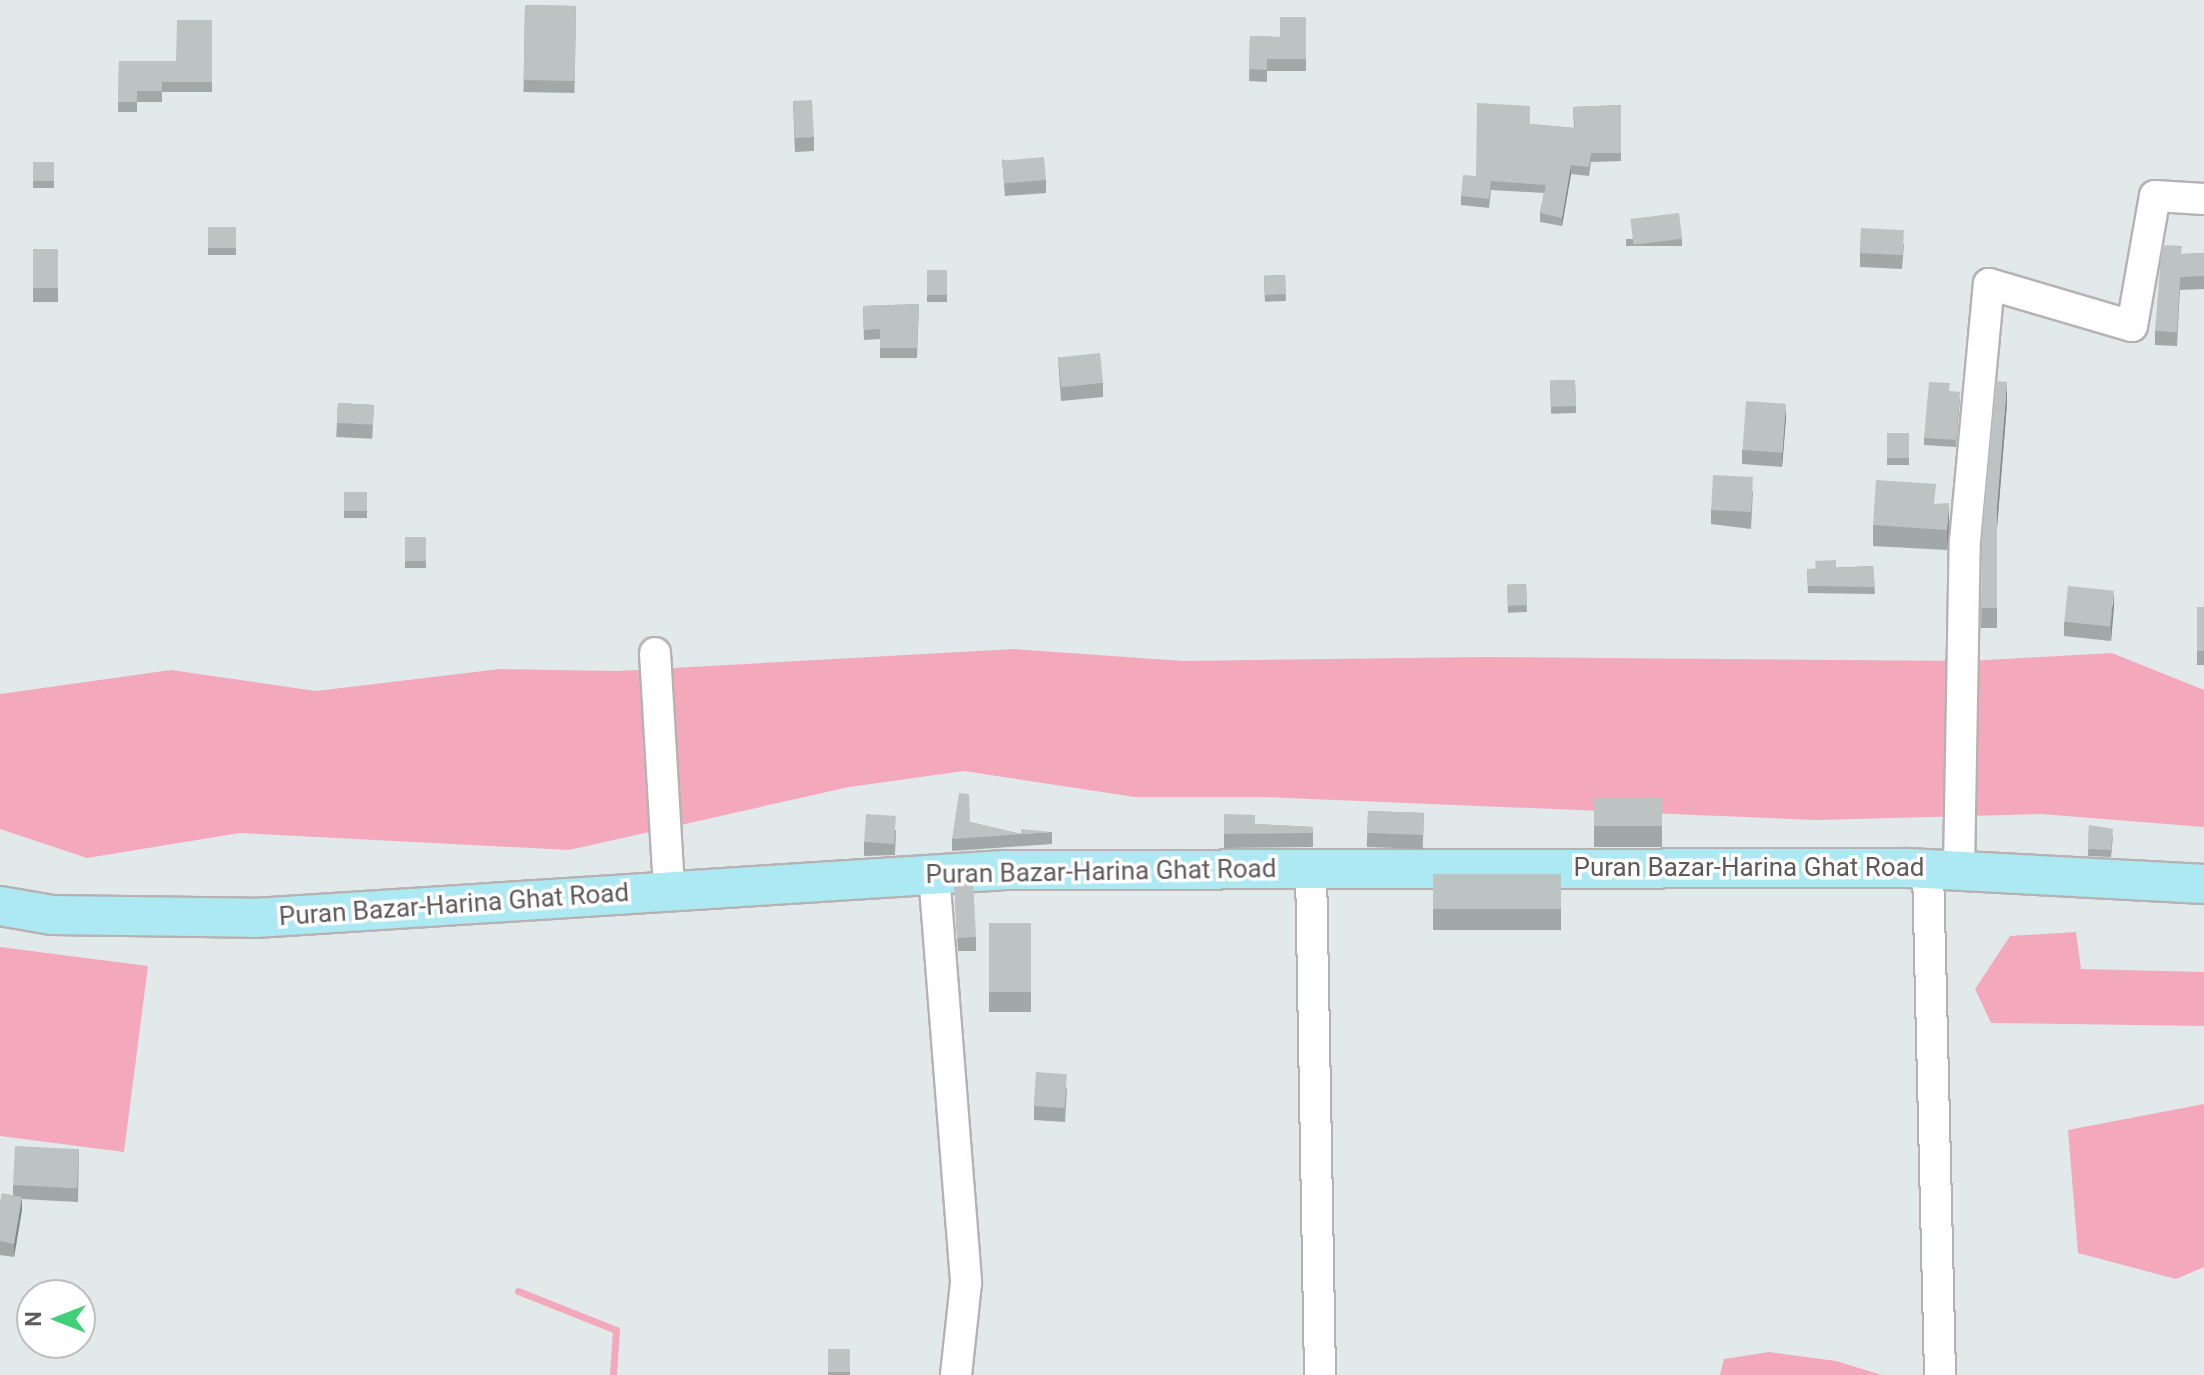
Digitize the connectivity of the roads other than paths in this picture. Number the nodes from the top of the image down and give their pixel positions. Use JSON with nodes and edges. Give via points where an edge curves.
{"nodes":[{"id":1,"x":2204,"y":199,"type":"edge"},
{"id":2,"x":655,"y":653,"type":"dead end"},
{"id":3,"x":1311,"y":869,"type":"junction"},
{"id":4,"x":1944,"y":870,"type":"junction"},
{"id":5,"x":934,"y":874,"type":"junction"},
{"id":6,"x":2204,"y":884,"type":"edge"},
{"id":7,"x":669,"y":891,"type":"junction"},
{"id":8,"x":0,"y":906,"type":"edge"},
{"id":9,"x":956,"y":1375,"type":"edge"},
{"id":10,"x":1320,"y":1375,"type":"edge"},
{"id":11,"x":1940,"y":1375,"type":"edge"}],
"edges":[{"from":1,"to":4,"type":"street","via":[[2155,196],[2132,326],[1989,284],[1965,541]]},
{"from":2,"to":7,"type":"street"},
{"from":3,"to":4,"type":"main road","name":"Puran Bazar-Harina Ghat Road"},
{"from":3,"to":5,"type":"main road","name":"Puran Bazar-Harina Ghat Road"},
{"from":3,"to":10,"type":"street"},
{"from":4,"to":6,"type":"main road","name":"Puran Bazar-Harina Ghat Road"},
{"from":4,"to":11,"type":"street"},
{"from":5,"to":7,"type":"main road","name":"Puran Bazar-Harina Ghat Road"},
{"from":5,"to":9,"type":"street","via":[[966,1283]]},
{"from":7,"to":8,"type":"main road","name":"Puran Bazar-Harina Ghat Road","via":[[255,918],[52,915]]}]}
